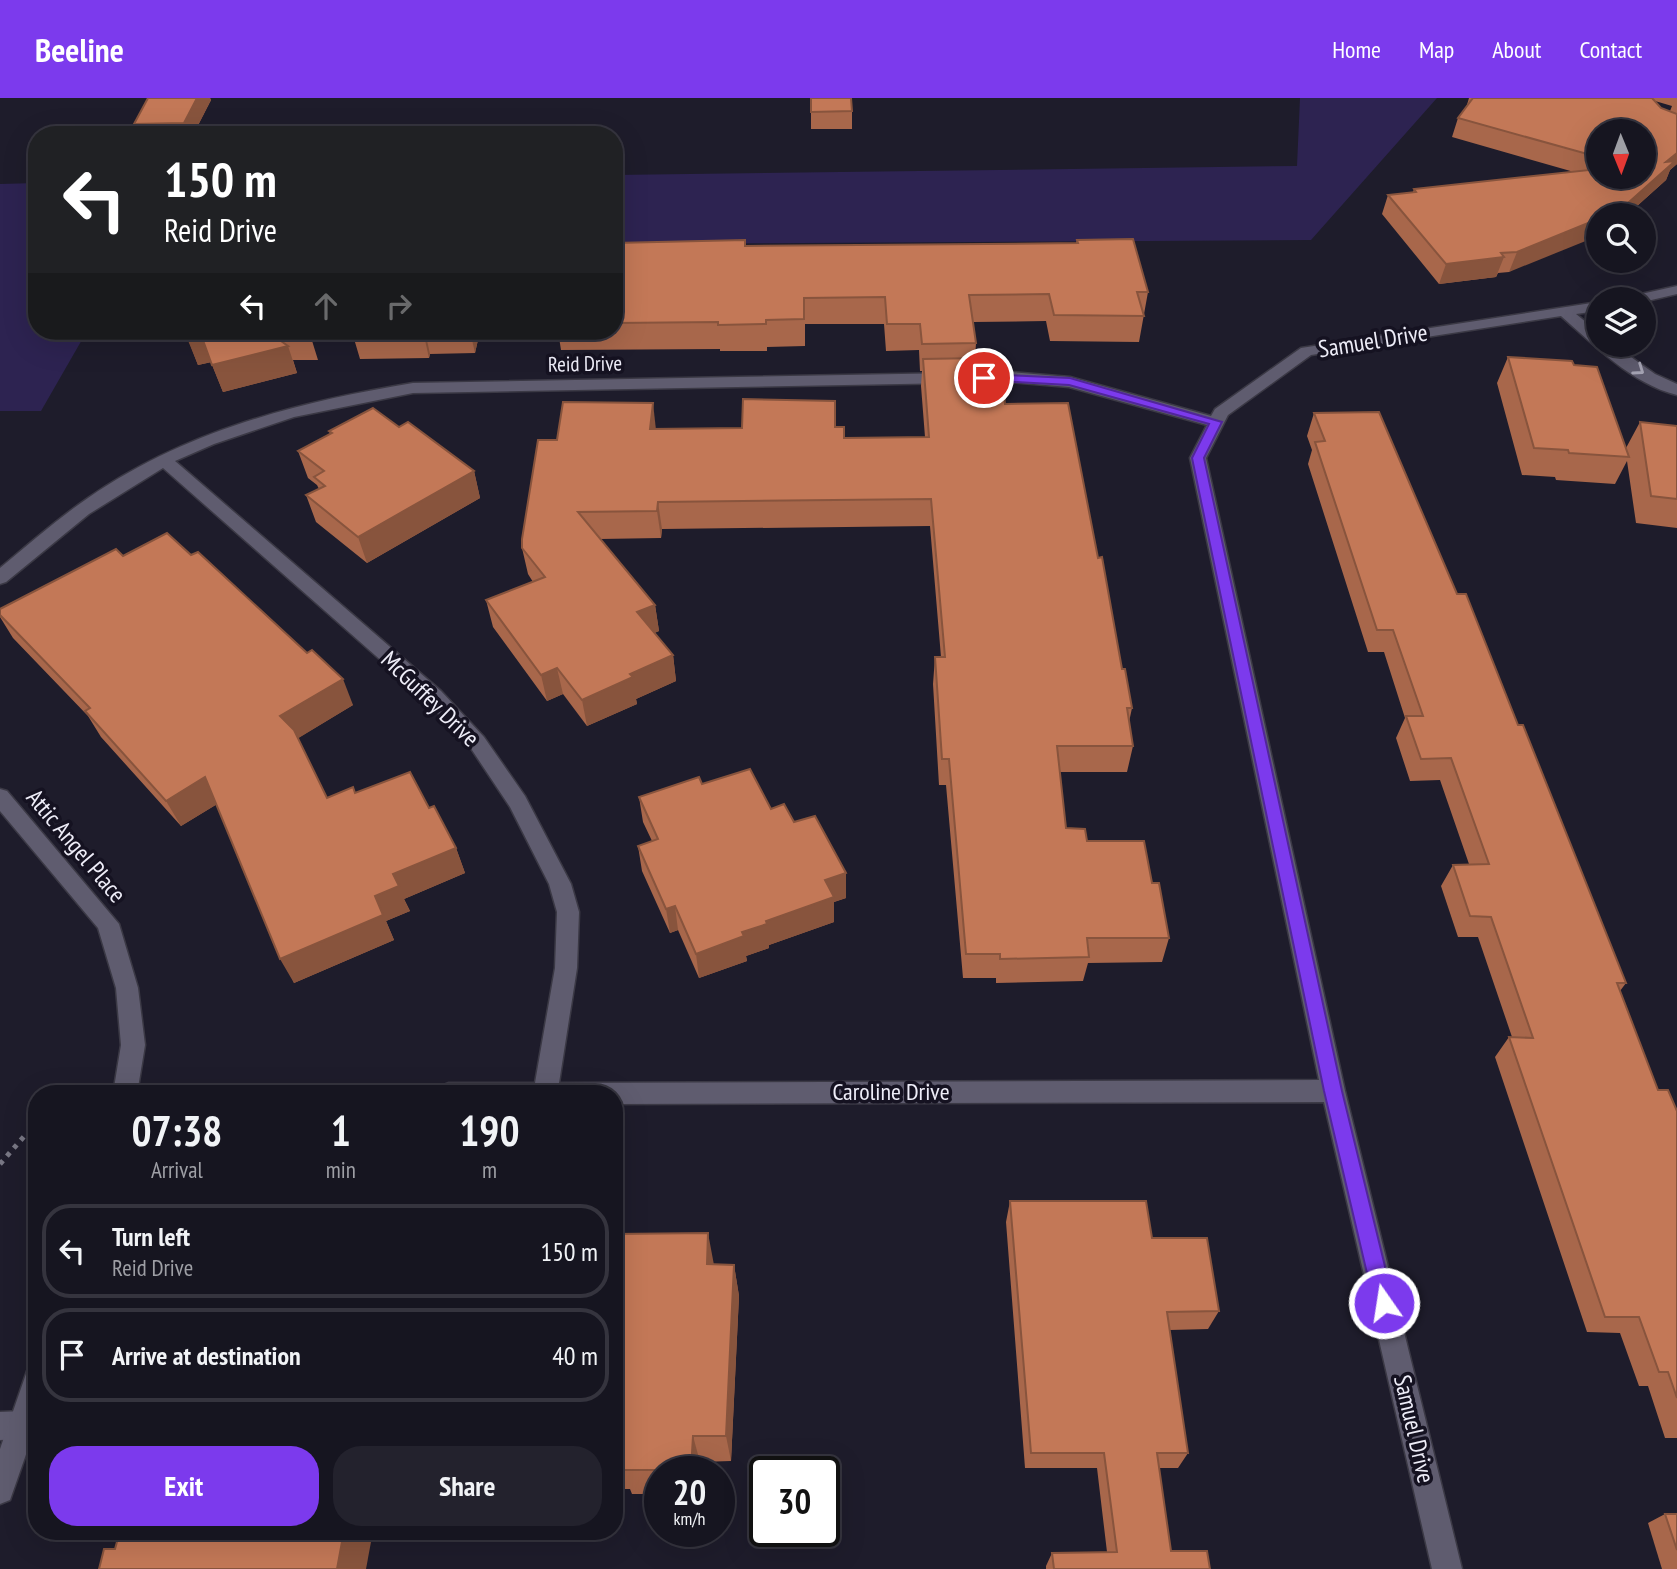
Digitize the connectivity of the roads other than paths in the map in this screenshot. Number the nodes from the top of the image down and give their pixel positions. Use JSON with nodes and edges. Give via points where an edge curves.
{"nodes":[{"id":1,"x":1677,"y":290,"type":"edge"},
{"id":2,"x":1656,"y":295,"type":"edge"},
{"id":3,"x":1586,"y":308,"type":"edge"},
{"id":4,"x":1565,"y":312,"type":"junction"},
{"id":5,"x":1586,"y":330,"type":"edge"},
{"id":6,"x":1621,"y":357,"type":"edge"},
{"id":7,"x":1677,"y":390,"type":"edge"},
{"id":8,"x":1216,"y":422,"type":"junction"},
{"id":9,"x":165,"y":461,"type":"junction"},
{"id":10,"x":0,"y":578,"type":"edge"},
{"id":11,"x":0,"y":797,"type":"edge"},
{"id":12,"x":126,"y":1085,"type":"edge"},
{"id":13,"x":546,"y":1085,"type":"edge"},
{"id":14,"x":1333,"y":1091,"type":"junction"},
{"id":15,"x":623,"y":1093,"type":"edge"},
{"id":16,"x":28,"y":1396,"type":"edge"},
{"id":17,"x":11,"y":1425,"type":"edge"},
{"id":18,"x":0,"y":1490,"type":"edge"},
{"id":19,"x":1447,"y":1569,"type":"edge"}],
"edges":[{"from":1,"to":2,"type":"street"},
{"from":3,"to":4,"type":"street","name":"Samuel Drive"},
{"from":4,"to":5,"type":"street"},
{"from":4,"to":8,"type":"street","name":"Samuel Drive","via":[[1306,351],[1221,412]]},
{"from":6,"to":7,"type":"street","one_way":true},
{"from":8,"to":9,"type":"street","name":"Reid Drive","via":[[1070,382],[1011,377],[413,388],[280,414]]},
{"from":8,"to":14,"type":"street","name":"Samuel Drive","via":[[1198,458]]},
{"from":9,"to":10,"type":"street","name":"Reid Drive","via":[[94,502]]},
{"from":9,"to":13,"type":"street","name":"McGuffey Drive","via":[[434,696],[477,742],[518,802],[560,884],[568,912],[566,968]]},
{"from":11,"to":12,"type":"street","name":"Attic Angel Place","via":[[108,924],[127,988],[133,1045]]},
{"from":14,"to":15,"type":"street","name":"Caroline Drive"},
{"from":14,"to":19,"type":"street","name":"Samuel Drive"},
{"from":16,"to":17,"type":"street"},
{"from":17,"to":18,"type":"street"}]}
